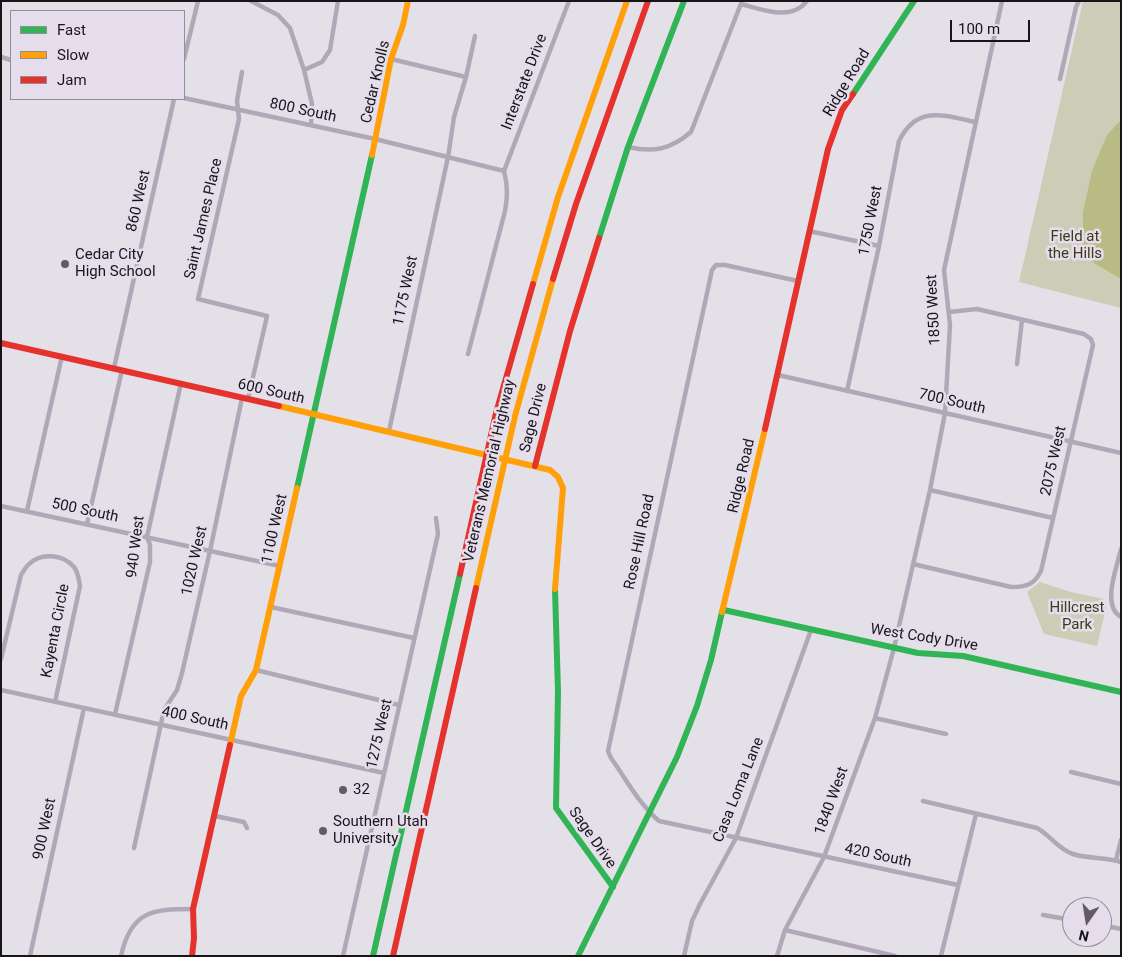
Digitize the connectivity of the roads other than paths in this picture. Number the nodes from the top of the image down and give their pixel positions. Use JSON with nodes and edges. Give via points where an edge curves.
{"nodes":[{"id":1,"x":198,"y":1,"type":"edge"},
{"id":2,"x":251,"y":1,"type":"edge"},
{"id":3,"x":338,"y":1,"type":"edge"},
{"id":4,"x":408,"y":1,"type":"edge"},
{"id":5,"x":569,"y":1,"type":"edge"},
{"id":6,"x":628,"y":1,"type":"edge"},
{"id":7,"x":648,"y":1,"type":"edge"},
{"id":8,"x":684,"y":1,"type":"edge"},
{"id":9,"x":807,"y":1,"type":"edge"},
{"id":10,"x":914,"y":1,"type":"edge"},
{"id":11,"x":1002,"y":1,"type":"edge"},
{"id":12,"x":1079,"y":1,"type":"edge"},
{"id":13,"x":742,"y":2,"type":"edge"},
{"id":14,"x":475,"y":36,"type":"dead end"},
{"id":15,"x":185,"y":55,"type":"edge"},
{"id":16,"x":391,"y":59,"type":"junction"},
{"id":17,"x":304,"y":70,"type":"junction"},
{"id":18,"x":242,"y":72,"type":"dead end"},
{"id":19,"x":466,"y":77,"type":"junction"},
{"id":20,"x":1060,"y":79,"type":"dead end"},
{"id":21,"x":185,"y":98,"type":"edge"},
{"id":22,"x":174,"y":100,"type":"edge"},
{"id":23,"x":238,"y":109,"type":"junction"},
{"id":24,"x":975,"y":122,"type":"junction"},
{"id":25,"x":310,"y":126,"type":"junction"},
{"id":26,"x":375,"y":139,"type":"junction"},
{"id":27,"x":628,"y":146,"type":"junction"},
{"id":28,"x":448,"y":157,"type":"junction"},
{"id":29,"x":504,"y":171,"type":"junction"},
{"id":30,"x":809,"y":230,"type":"junction"},
{"id":31,"x":879,"y":246,"type":"junction"},
{"id":32,"x":798,"y":281,"type":"junction"},
{"id":33,"x":949,"y":312,"type":"junction"},
{"id":34,"x":1022,"y":320,"type":"junction"},
{"id":35,"x":1,"y":343,"type":"edge"},
{"id":36,"x":468,"y":354,"type":"dead end"},
{"id":37,"x":62,"y":356,"type":"junction"},
{"id":38,"x":1017,"y":364,"type":"dead end"},
{"id":39,"x":114,"y":368,"type":"junction"},
{"id":40,"x":122,"y":370,"type":"junction"},
{"id":41,"x":778,"y":375,"type":"junction"},
{"id":42,"x":181,"y":383,"type":"junction"},
{"id":43,"x":847,"y":391,"type":"junction"},
{"id":44,"x":245,"y":399,"type":"junction"},
{"id":45,"x":945,"y":413,"type":"junction"},
{"id":46,"x":314,"y":415,"type":"junction"},
{"id":47,"x":389,"y":431,"type":"junction"},
{"id":48,"x":1070,"y":442,"type":"junction"},
{"id":49,"x":1121,"y":453,"type":"edge"},
{"id":50,"x":535,"y":466,"type":"junction"},
{"id":51,"x":930,"y":490,"type":"junction"},
{"id":52,"x":1,"y":506,"type":"edge"},
{"id":53,"x":27,"y":511,"type":"junction"},
{"id":54,"x":436,"y":518,"type":"dead end"},
{"id":55,"x":1053,"y":518,"type":"junction"},
{"id":56,"x":87,"y":524,"type":"junction"},
{"id":57,"x":147,"y":537,"type":"junction"},
{"id":58,"x":1121,"y":549,"type":"edge"},
{"id":59,"x":210,"y":551,"type":"junction"},
{"id":60,"x":913,"y":564,"type":"junction"},
{"id":61,"x":280,"y":566,"type":"junction"},
{"id":62,"x":271,"y":607,"type":"junction"},
{"id":63,"x":724,"y":610,"type":"junction"},
{"id":64,"x":1121,"y":617,"type":"edge"},
{"id":65,"x":811,"y":630,"type":"junction"},
{"id":66,"x":414,"y":638,"type":"junction"},
{"id":67,"x":894,"y":648,"type":"junction"},
{"id":68,"x":1,"y":659,"type":"edge"},
{"id":69,"x":256,"y":670,"type":"junction"},
{"id":70,"x":1,"y":690,"type":"edge"},
{"id":71,"x":1121,"y":692,"type":"edge"},
{"id":72,"x":55,"y":702,"type":"junction"},
{"id":73,"x":400,"y":705,"type":"junction"},
{"id":74,"x":84,"y":708,"type":"junction"},
{"id":75,"x":115,"y":714,"type":"junction"},
{"id":76,"x":875,"y":718,"type":"junction"},
{"id":77,"x":161,"y":725,"type":"junction"},
{"id":78,"x":946,"y":734,"type":"dead end"},
{"id":79,"x":232,"y":740,"type":"junction"},
{"id":80,"x":1071,"y":772,"type":"dead end"},
{"id":81,"x":384,"y":773,"type":"junction"},
{"id":82,"x":1121,"y":784,"type":"edge"},
{"id":83,"x":923,"y":801,"type":"dead end"},
{"id":84,"x":650,"y":814,"type":"junction"},
{"id":85,"x":976,"y":814,"type":"junction"},
{"id":86,"x":215,"y":816,"type":"junction"},
{"id":87,"x":247,"y":828,"type":"dead end"},
{"id":88,"x":736,"y":838,"type":"junction"},
{"id":89,"x":1121,"y":840,"type":"edge"},
{"id":90,"x":134,"y":848,"type":"dead end"},
{"id":91,"x":824,"y":858,"type":"junction"},
{"id":92,"x":1118,"y":861,"type":"edge"},
{"id":93,"x":958,"y":885,"type":"junction"},
{"id":94,"x":612,"y":887,"type":"junction"},
{"id":95,"x":193,"y":909,"type":"junction"},
{"id":96,"x":1043,"y":915,"type":"dead end"},
{"id":97,"x":1062,"y":918,"type":"edge"},
{"id":98,"x":785,"y":930,"type":"junction"},
{"id":99,"x":30,"y":956,"type":"edge"},
{"id":100,"x":121,"y":956,"type":"edge"},
{"id":101,"x":192,"y":956,"type":"edge"},
{"id":102,"x":343,"y":956,"type":"edge"},
{"id":103,"x":373,"y":956,"type":"edge"},
{"id":104,"x":393,"y":956,"type":"edge"},
{"id":105,"x":578,"y":956,"type":"edge"},
{"id":106,"x":684,"y":956,"type":"edge"},
{"id":107,"x":777,"y":956,"type":"edge"},
{"id":108,"x":895,"y":956,"type":"edge"},
{"id":109,"x":941,"y":956,"type":"edge"}],
"edges":[{"from":1,"to":15,"type":"street"},
{"from":2,"to":17,"type":"street","via":[[278,15],[290,28]]},
{"from":3,"to":17,"type":"street","via":[[330,50],[322,62]]},
{"from":4,"to":16,"type":"main road","name":"Cedar Knolls"},
{"from":5,"to":29,"type":"street","name":"Interstate Drive"},
{"from":6,"to":103,"type":"main road","name":"Veterans Memorial Highway","via":[[558,197],[496,413]]},
{"from":7,"to":104,"type":"main road","name":"Veterans Memorial Highway","via":[[576,204],[514,416]]},
{"from":8,"to":27,"type":"main road","name":"Sage Drive"},
{"from":9,"to":13,"type":"street","via":[[802,8],[777,14]]},
{"from":10,"to":30,"type":"main road","name":"Ridge Road","via":[[842,110],[828,150]]},
{"from":11,"to":24,"type":"street","name":"1850 West"},
{"from":12,"to":20,"type":"street"},
{"from":13,"to":27,"type":"street","via":[[691,132],[678,143],[658,149]]},
{"from":14,"to":19,"type":"street","name":"1175 West"},
{"from":16,"to":19,"type":"street"},
{"from":16,"to":26,"type":"main road","name":"Cedar Knolls"},
{"from":17,"to":25,"type":"street","via":[[312,104]]},
{"from":18,"to":23,"type":"street"},
{"from":19,"to":28,"type":"street","name":"1175 West","via":[[454,118]]},
{"from":21,"to":23,"type":"street","name":"800 South"},
{"from":22,"to":39,"type":"street","name":"860 West"},
{"from":23,"to":25,"type":"street","name":"800 South"},
{"from":23,"to":44,"type":"street","name":"Saint James Place","via":[[239,119],[198,299],[267,316]]},
{"from":24,"to":31,"type":"street","name":"1750 West","via":[[932,115],[912,122],[905,131],[900,141]]},
{"from":24,"to":33,"type":"street","name":"1850 West","via":[[944,270]]},
{"from":25,"to":26,"type":"street","name":"800 South"},
{"from":26,"to":28,"type":"street","name":"800 South"},
{"from":26,"to":46,"type":"main road","name":"1100 West"},
{"from":27,"to":50,"type":"main road","name":"Sage Drive","via":[[570,331]]},
{"from":28,"to":29,"type":"street","name":"800 South"},
{"from":28,"to":47,"type":"street","name":"1175 West"},
{"from":29,"to":36,"type":"street","via":[[508,194],[505,211]]},
{"from":30,"to":31,"type":"street"},
{"from":30,"to":32,"type":"main road","name":"Ridge Road"},
{"from":31,"to":43,"type":"street","name":"1750 West"},
{"from":32,"to":41,"type":"main road","name":"Ridge Road"},
{"from":32,"to":84,"type":"street","name":"Rose Hill Road","via":[[724,266],[716,266],[712,270],[608,742],[611,758]]},
{"from":33,"to":34,"type":"street","via":[[977,309]]},
{"from":33,"to":45,"type":"street","name":"1850 West"},
{"from":34,"to":38,"type":"street"},
{"from":34,"to":48,"type":"street","name":"2075 West","via":[[1084,334],[1091,339],[1093,345]]},
{"from":35,"to":37,"type":"main road","name":"600 South"},
{"from":37,"to":39,"type":"main road","name":"600 South"},
{"from":37,"to":53,"type":"street"},
{"from":39,"to":40,"type":"main road","name":"600 South"},
{"from":40,"to":42,"type":"main road","name":"600 South"},
{"from":40,"to":56,"type":"street"},
{"from":41,"to":43,"type":"street","name":"700 South"},
{"from":41,"to":63,"type":"main road","name":"Ridge Road"},
{"from":42,"to":44,"type":"main road","name":"600 South"},
{"from":42,"to":57,"type":"street","name":"940 West"},
{"from":43,"to":45,"type":"street","name":"700 South"},
{"from":44,"to":46,"type":"main road","name":"600 South"},
{"from":44,"to":59,"type":"street","name":"1020 West"},
{"from":45,"to":48,"type":"street","name":"700 South"},
{"from":45,"to":51,"type":"street","name":"1850 West"},
{"from":46,"to":47,"type":"main road","name":"600 South"},
{"from":46,"to":61,"type":"main road","name":"1100 West"},
{"from":47,"to":50,"type":"main road","name":"600 South"},
{"from":48,"to":49,"type":"street","name":"700 South"},
{"from":48,"to":55,"type":"street","name":"2075 West"},
{"from":50,"to":94,"type":"main road","name":"Sage Drive","via":[[550,470],[563,488],[554,583],[558,692],[556,808]]},
{"from":51,"to":55,"type":"street"},
{"from":51,"to":60,"type":"street","name":"1850 West"},
{"from":52,"to":53,"type":"street","name":"500 South"},
{"from":53,"to":56,"type":"street","name":"500 South"},
{"from":54,"to":66,"type":"street","name":"1275 West","via":[[438,534]]},
{"from":55,"to":60,"type":"street","name":"2075 West","via":[[1041,571],[1031,585],[1011,587]]},
{"from":56,"to":57,"type":"street","name":"500 South"},
{"from":57,"to":59,"type":"street","name":"500 South"},
{"from":57,"to":75,"type":"street","name":"940 West","via":[[150,562]]},
{"from":58,"to":64,"type":"street","via":[[1111,592],[1112,609]]},
{"from":59,"to":61,"type":"street","name":"500 South"},
{"from":59,"to":77,"type":"street","name":"1020 West","via":[[182,673],[177,690],[164,710]]},
{"from":60,"to":67,"type":"street","name":"1850 West"},
{"from":61,"to":62,"type":"main road","name":"1100 West"},
{"from":62,"to":66,"type":"street"},
{"from":62,"to":69,"type":"main road","name":"1100 West"},
{"from":63,"to":65,"type":"main road","name":"West Cody Drive"},
{"from":63,"to":84,"type":"main road","name":"Ridge Road","via":[[697,706]]},
{"from":65,"to":67,"type":"main road","name":"West Cody Drive"},
{"from":65,"to":88,"type":"street","name":"Casa Loma Lane"},
{"from":66,"to":73,"type":"street","name":"1275 West"},
{"from":67,"to":71,"type":"main road","name":"West Cody Drive","via":[[918,654],[963,656]]},
{"from":67,"to":76,"type":"street","name":"1840 West"},
{"from":68,"to":72,"type":"street","name":"Kayenta Circle","via":[[21,575],[28,564],[49,556],[69,562],[76,569],[80,586]]},
{"from":69,"to":73,"type":"street"},
{"from":69,"to":79,"type":"main road","name":"1100 West","via":[[241,696]]},
{"from":70,"to":72,"type":"street","name":"400 South"},
{"from":72,"to":74,"type":"street","name":"400 South"},
{"from":73,"to":81,"type":"street","name":"1275 West"},
{"from":74,"to":75,"type":"street","name":"400 South"},
{"from":74,"to":99,"type":"street","name":"900 West"},
{"from":75,"to":77,"type":"street","name":"400 South"},
{"from":76,"to":78,"type":"street"},
{"from":76,"to":91,"type":"street","name":"1840 West"},
{"from":77,"to":79,"type":"street","name":"400 South"},
{"from":77,"to":90,"type":"street","name":"1020 West"},
{"from":79,"to":81,"type":"street","name":"400 South"},
{"from":79,"to":86,"type":"main road","name":"1100 West"},
{"from":80,"to":82,"type":"street"},
{"from":81,"to":102,"type":"street","name":"1275 West"},
{"from":83,"to":85,"type":"street"},
{"from":84,"to":88,"type":"street","name":"420 South","via":[[659,821]]},
{"from":84,"to":94,"type":"main road","name":"Ridge Road"},
{"from":85,"to":92,"type":"street","via":[[1037,828],[1072,854]]},
{"from":85,"to":93,"type":"street"},
{"from":86,"to":87,"type":"street","via":[[244,822]]},
{"from":86,"to":95,"type":"main road","name":"1100 West"},
{"from":88,"to":91,"type":"street","name":"420 South"},
{"from":88,"to":106,"type":"street","name":"Casa Loma Lane","via":[[692,921]]},
{"from":89,"to":92,"type":"street"},
{"from":91,"to":93,"type":"street","name":"420 South"},
{"from":91,"to":98,"type":"street","name":"1840 West"},
{"from":93,"to":109,"type":"street"},
{"from":94,"to":105,"type":"main road","name":"Ridge Road"},
{"from":95,"to":100,"type":"street","via":[[159,910],[143,916],[128,932]]},
{"from":95,"to":101,"type":"main road","name":"1100 West"},
{"from":96,"to":97,"type":"street"},
{"from":98,"to":107,"type":"street","name":"1840 West"},
{"from":98,"to":108,"type":"street"}]}
